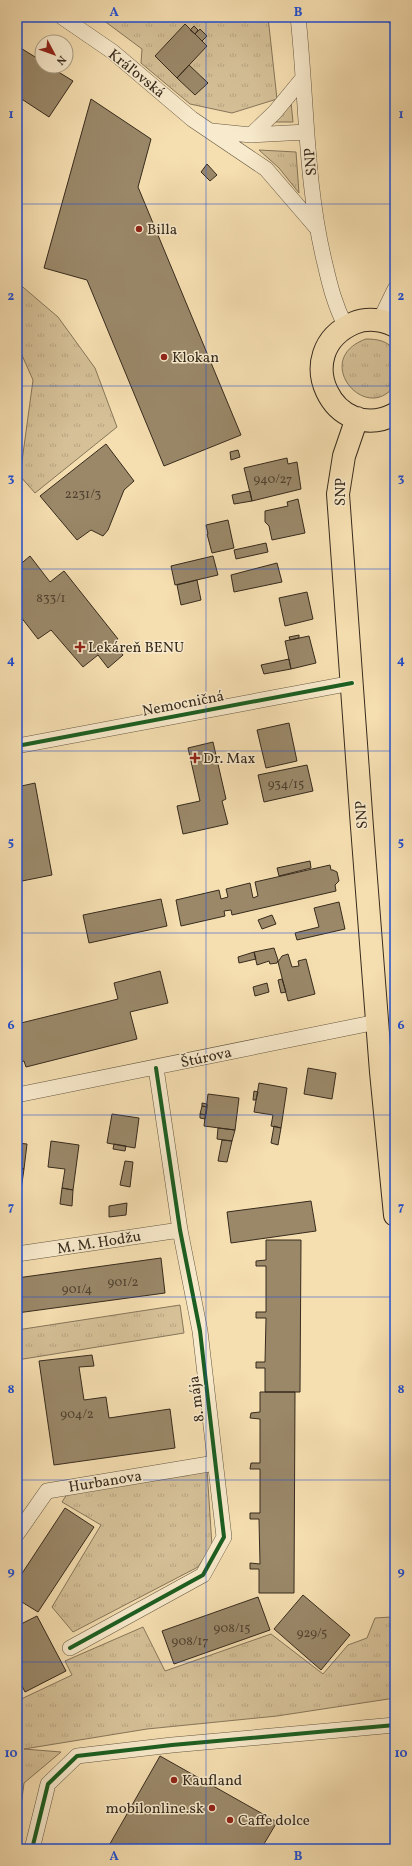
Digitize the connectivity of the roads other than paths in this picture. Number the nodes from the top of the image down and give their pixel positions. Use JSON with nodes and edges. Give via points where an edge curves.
{"nodes":[{"id":1,"x":62,"y":17,"type":"edge"},
{"id":2,"x":298,"y":17,"type":"edge"},
{"id":3,"x":303,"y":78,"type":"junction"},
{"id":4,"x":212,"y":131,"type":"junction"},
{"id":5,"x":307,"y":132,"type":"junction"},
{"id":6,"x":251,"y":135,"type":"junction"},
{"id":7,"x":316,"y":227,"type":"junction"},
{"id":8,"x":395,"y":289,"type":"edge"},
{"id":9,"x":387,"y":323,"type":"edge"},
{"id":10,"x":346,"y":327,"type":"junction"},
{"id":11,"x":395,"y":414,"type":"edge"},
{"id":12,"x":357,"y":418,"type":"junction"},
{"id":13,"x":352,"y":683,"type":"junction"},
{"id":14,"x":17,"y":746,"type":"edge"},
{"id":15,"x":386,"y":1020,"type":"edge"},
{"id":16,"x":156,"y":1068,"type":"junction"},
{"id":17,"x":17,"y":1096,"type":"edge"},
{"id":18,"x":395,"y":1215,"type":"edge"},
{"id":19,"x":180,"y":1230,"type":"junction"},
{"id":20,"x":17,"y":1254,"type":"edge"},
{"id":21,"x":215,"y":1463,"type":"junction"},
{"id":22,"x":17,"y":1534,"type":"edge"},
{"id":23,"x":70,"y":1648,"type":"dead end"},
{"id":24,"x":395,"y":1725,"type":"edge"},
{"id":25,"x":32,"y":1849,"type":"edge"}],
"edges":[{"from":1,"to":4,"type":"street","name":"Kráľovská","via":[[113,52],[192,119]]},
{"from":2,"to":3,"type":"street","name":"SNP"},
{"from":3,"to":5,"type":"street","name":"SNP"},
{"from":3,"to":6,"type":"street","via":[[275,112]]},
{"from":4,"to":6,"type":"street","name":"Kráľovská"},
{"from":4,"to":7,"type":"street","name":"Kráľovská","via":[[266,169]]},
{"from":5,"to":6,"type":"street","name":"Kráľovská"},
{"from":5,"to":7,"type":"street","name":"SNP"},
{"from":7,"to":10,"type":"street","name":"SNP","via":[[332,295]]},
{"from":8,"to":9,"type":"street"},
{"from":9,"to":10,"type":"main road","via":[[357,322]]},
{"from":10,"to":12,"type":"main road","via":[[329,343],[321,364],[321,376],[329,398],[337,407]]},
{"from":11,"to":12,"type":"main road","via":[[379,420]]},
{"from":12,"to":13,"type":"main road","name":"SNP","via":[[344,456],[338,494]]},
{"from":13,"to":14,"type":"street","name":"Nemocničná"},
{"from":13,"to":15,"type":"main road","name":"SNP","via":[[362,827]]},
{"from":15,"to":16,"type":"street","name":"Štúrova"},
{"from":15,"to":18,"type":"main road","name":"SNP"},
{"from":16,"to":17,"type":"street","name":"Štúrova"},
{"from":16,"to":19,"type":"street","name":"8. mája"},
{"from":19,"to":20,"type":"street","name":"M. M. Hodžu"},
{"from":19,"to":21,"type":"street","name":"8. mája","via":[[200,1331]]},
{"from":21,"to":22,"type":"street","name":"Hurbanova","via":[[47,1491]]},
{"from":21,"to":23,"type":"street","name":"8. mája","via":[[224,1537],[203,1575]]},
{"from":24,"to":25,"type":"street","via":[[77,1756],[48,1784]]}]}
